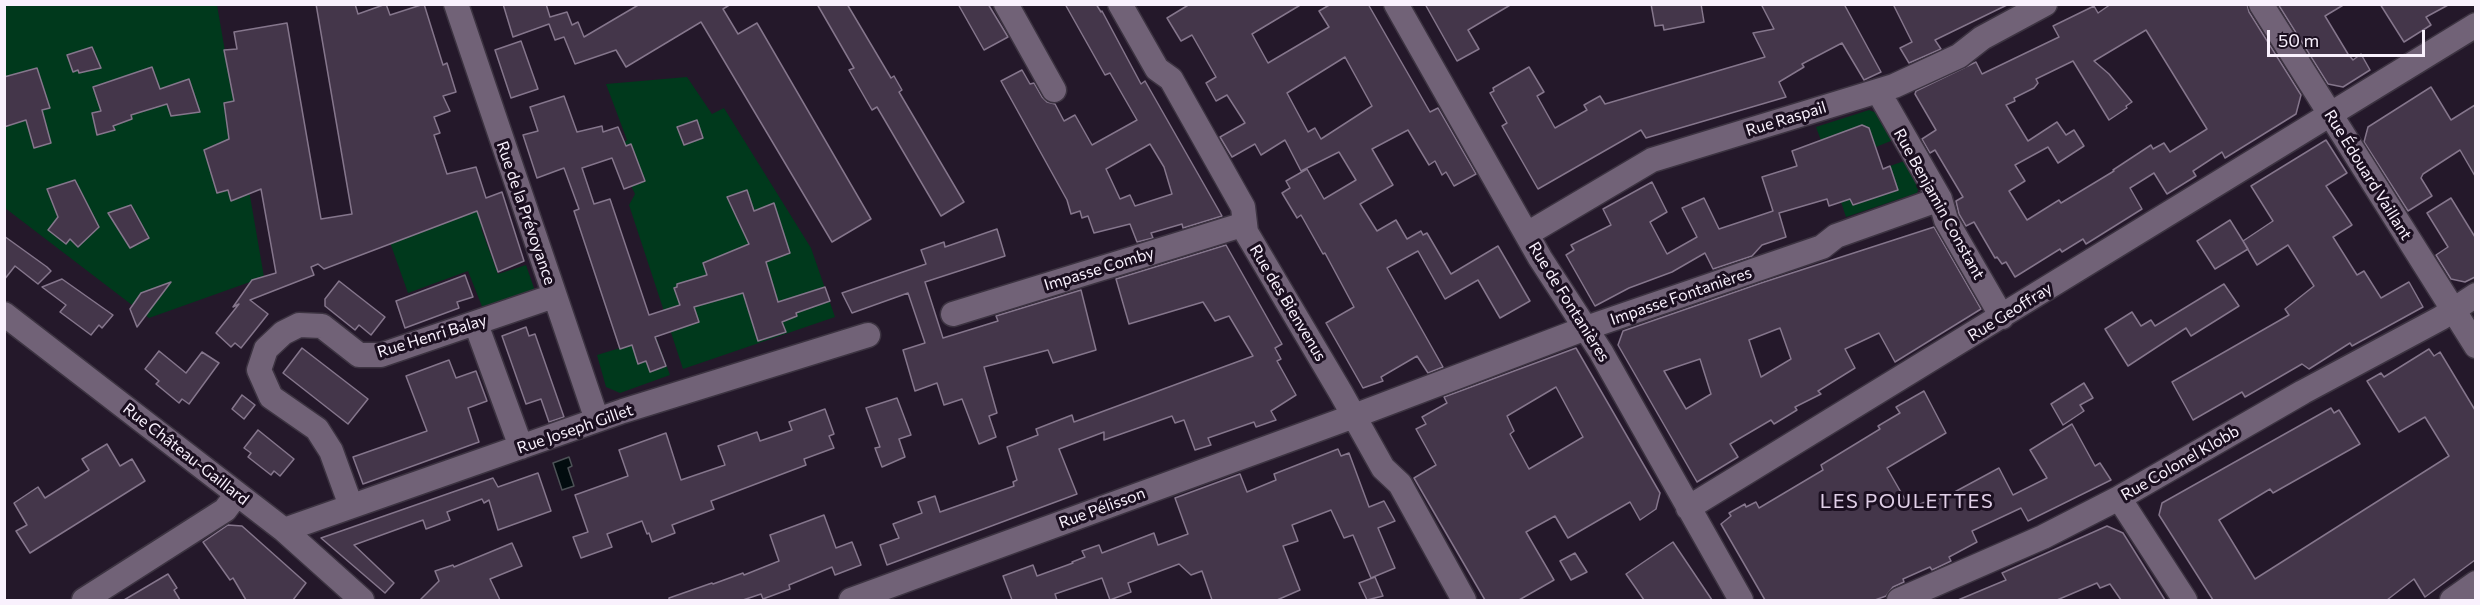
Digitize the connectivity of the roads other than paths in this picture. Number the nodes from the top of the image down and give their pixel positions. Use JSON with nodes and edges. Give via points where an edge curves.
{"nodes":[{"id":1,"x":456,"y":4,"type":"edge"},
{"id":2,"x":1006,"y":4,"type":"edge"},
{"id":3,"x":1120,"y":4,"type":"edge"},
{"id":4,"x":1396,"y":4,"type":"edge"},
{"id":5,"x":2045,"y":4,"type":"edge"},
{"id":6,"x":2261,"y":4,"type":"edge"},
{"id":7,"x":2475,"y":25,"type":"edge"},
{"id":8,"x":1054,"y":90,"type":"dead end"},
{"id":9,"x":1878,"y":91,"type":"junction"},
{"id":10,"x":2330,"y":114,"type":"junction"},
{"id":11,"x":1940,"y":199,"type":"junction"},
{"id":12,"x":1245,"y":224,"type":"junction"},
{"id":13,"x":1527,"y":234,"type":"junction"},
{"id":14,"x":554,"y":296,"type":"junction"},
{"id":15,"x":2475,"y":296,"type":"edge"},
{"id":16,"x":2453,"y":310,"type":"junction"},
{"id":17,"x":4,"y":314,"type":"edge"},
{"id":18,"x":953,"y":314,"type":"dead end"},
{"id":19,"x":2002,"y":317,"type":"junction"},
{"id":20,"x":476,"y":324,"type":"junction"},
{"id":21,"x":1586,"y":328,"type":"junction"},
{"id":22,"x":867,"y":335,"type":"dead end"},
{"id":23,"x":2475,"y":346,"type":"edge"},
{"id":24,"x":1354,"y":416,"type":"junction"},
{"id":25,"x":597,"y":420,"type":"junction"},
{"id":26,"x":521,"y":447,"type":"junction"},
{"id":27,"x":237,"y":494,"type":"junction"},
{"id":28,"x":2119,"y":498,"type":"junction"},
{"id":29,"x":351,"y":506,"type":"junction"},
{"id":30,"x":1688,"y":508,"type":"junction"},
{"id":31,"x":284,"y":530,"type":"junction"},
{"id":32,"x":2475,"y":583,"type":"edge"},
{"id":33,"x":885,"y":595,"type":"edge"},
{"id":34,"x":84,"y":600,"type":"edge"},
{"id":35,"x":363,"y":600,"type":"edge"},
{"id":36,"x":851,"y":600,"type":"edge"},
{"id":37,"x":1464,"y":600,"type":"edge"},
{"id":38,"x":1741,"y":600,"type":"edge"},
{"id":39,"x":1899,"y":600,"type":"edge"},
{"id":40,"x":2185,"y":600,"type":"edge"},
{"id":41,"x":2452,"y":600,"type":"edge"}],
"edges":[{"from":1,"to":14,"type":"street","name":"Rue de la Prévoyance"},
{"from":2,"to":8,"type":"street"},
{"from":3,"to":12,"type":"street","name":"Rue des Bienvenus","via":[[1157,69],[1171,79],[1243,207]]},
{"from":4,"to":13,"type":"street","name":"Rue de Fontanières"},
{"from":5,"to":9,"type":"street","name":"Rue Raspail","via":[[1982,38],[1959,56]]},
{"from":6,"to":10,"type":"street","name":"Rue Édouard Vaillant"},
{"from":7,"to":10,"type":"street","name":"Rue Geoffray"},
{"from":9,"to":11,"type":"street","name":"Rue Benjamin Constant"},
{"from":9,"to":13,"type":"street","name":"Rue Raspail","via":[[1652,160]]},
{"from":10,"to":16,"type":"street","name":"Rue Édouard Vaillant"},
{"from":10,"to":19,"type":"street","name":"Rue Geoffray"},
{"from":11,"to":19,"type":"street","name":"Rue Benjamin Constant","via":[[1947,220]]},
{"from":11,"to":21,"type":"street","name":"Impasse Fontanières","via":[[1836,236],[1822,247]]},
{"from":12,"to":18,"type":"street","name":"Impasse Comby"},
{"from":12,"to":24,"type":"street","name":"Rue des Bienvenus","via":[[1246,232]]},
{"from":13,"to":21,"type":"street","name":"Rue de Fontanières"},
{"from":14,"to":20,"type":"street","name":"Rue Henri Balay"},
{"from":14,"to":25,"type":"street","name":"Rue de la Prévoyance"},
{"from":15,"to":16,"type":"street","name":"Rue Colonel Klobb"},
{"from":16,"to":23,"type":"street","name":"Rue Édouard Vaillant"},
{"from":16,"to":28,"type":"street","name":"Rue Colonel Klobb"},
{"from":17,"to":27,"type":"street","name":"Rue Château-Gaillard"},
{"from":19,"to":30,"type":"street","name":"Rue Geoffray"},
{"from":20,"to":26,"type":"street"},
{"from":20,"to":29,"type":"street","name":"Rue Henri Balay","via":[[381,356],[359,355],[322,326],[299,325],[266,349],[259,370],[271,397],[317,429],[331,451]]},
{"from":21,"to":24,"type":"street","name":"Impasse Fontanières"},
{"from":21,"to":30,"type":"street","name":"Rue de Fontanières"},
{"from":22,"to":25,"type":"street","name":"Rue Joseph Gillet"},
{"from":24,"to":33,"type":"street","name":"Rue Pélisson"},
{"from":24,"to":37,"type":"street","name":"Rue des Bienvenus","via":[[1383,468],[1400,484]]},
{"from":25,"to":26,"type":"street","name":"Rue Joseph Gillet"},
{"from":26,"to":29,"type":"street","name":"Rue Joseph Gillet"},
{"from":27,"to":31,"type":"street","name":"Rue Château-Gaillard"},
{"from":27,"to":34,"type":"street","via":[[225,510]]},
{"from":28,"to":39,"type":"street","name":"Rue Colonel Klobb","via":[[2043,537]]},
{"from":28,"to":40,"type":"street"},
{"from":29,"to":31,"type":"street","name":"Rue Joseph Gillet"},
{"from":30,"to":38,"type":"street","name":"Rue de Fontanières"},
{"from":31,"to":35,"type":"street","name":"Rue Château-Gaillard"},
{"from":32,"to":41,"type":"street"},
{"from":33,"to":36,"type":"street","name":"Rue Pélisson"}]}
